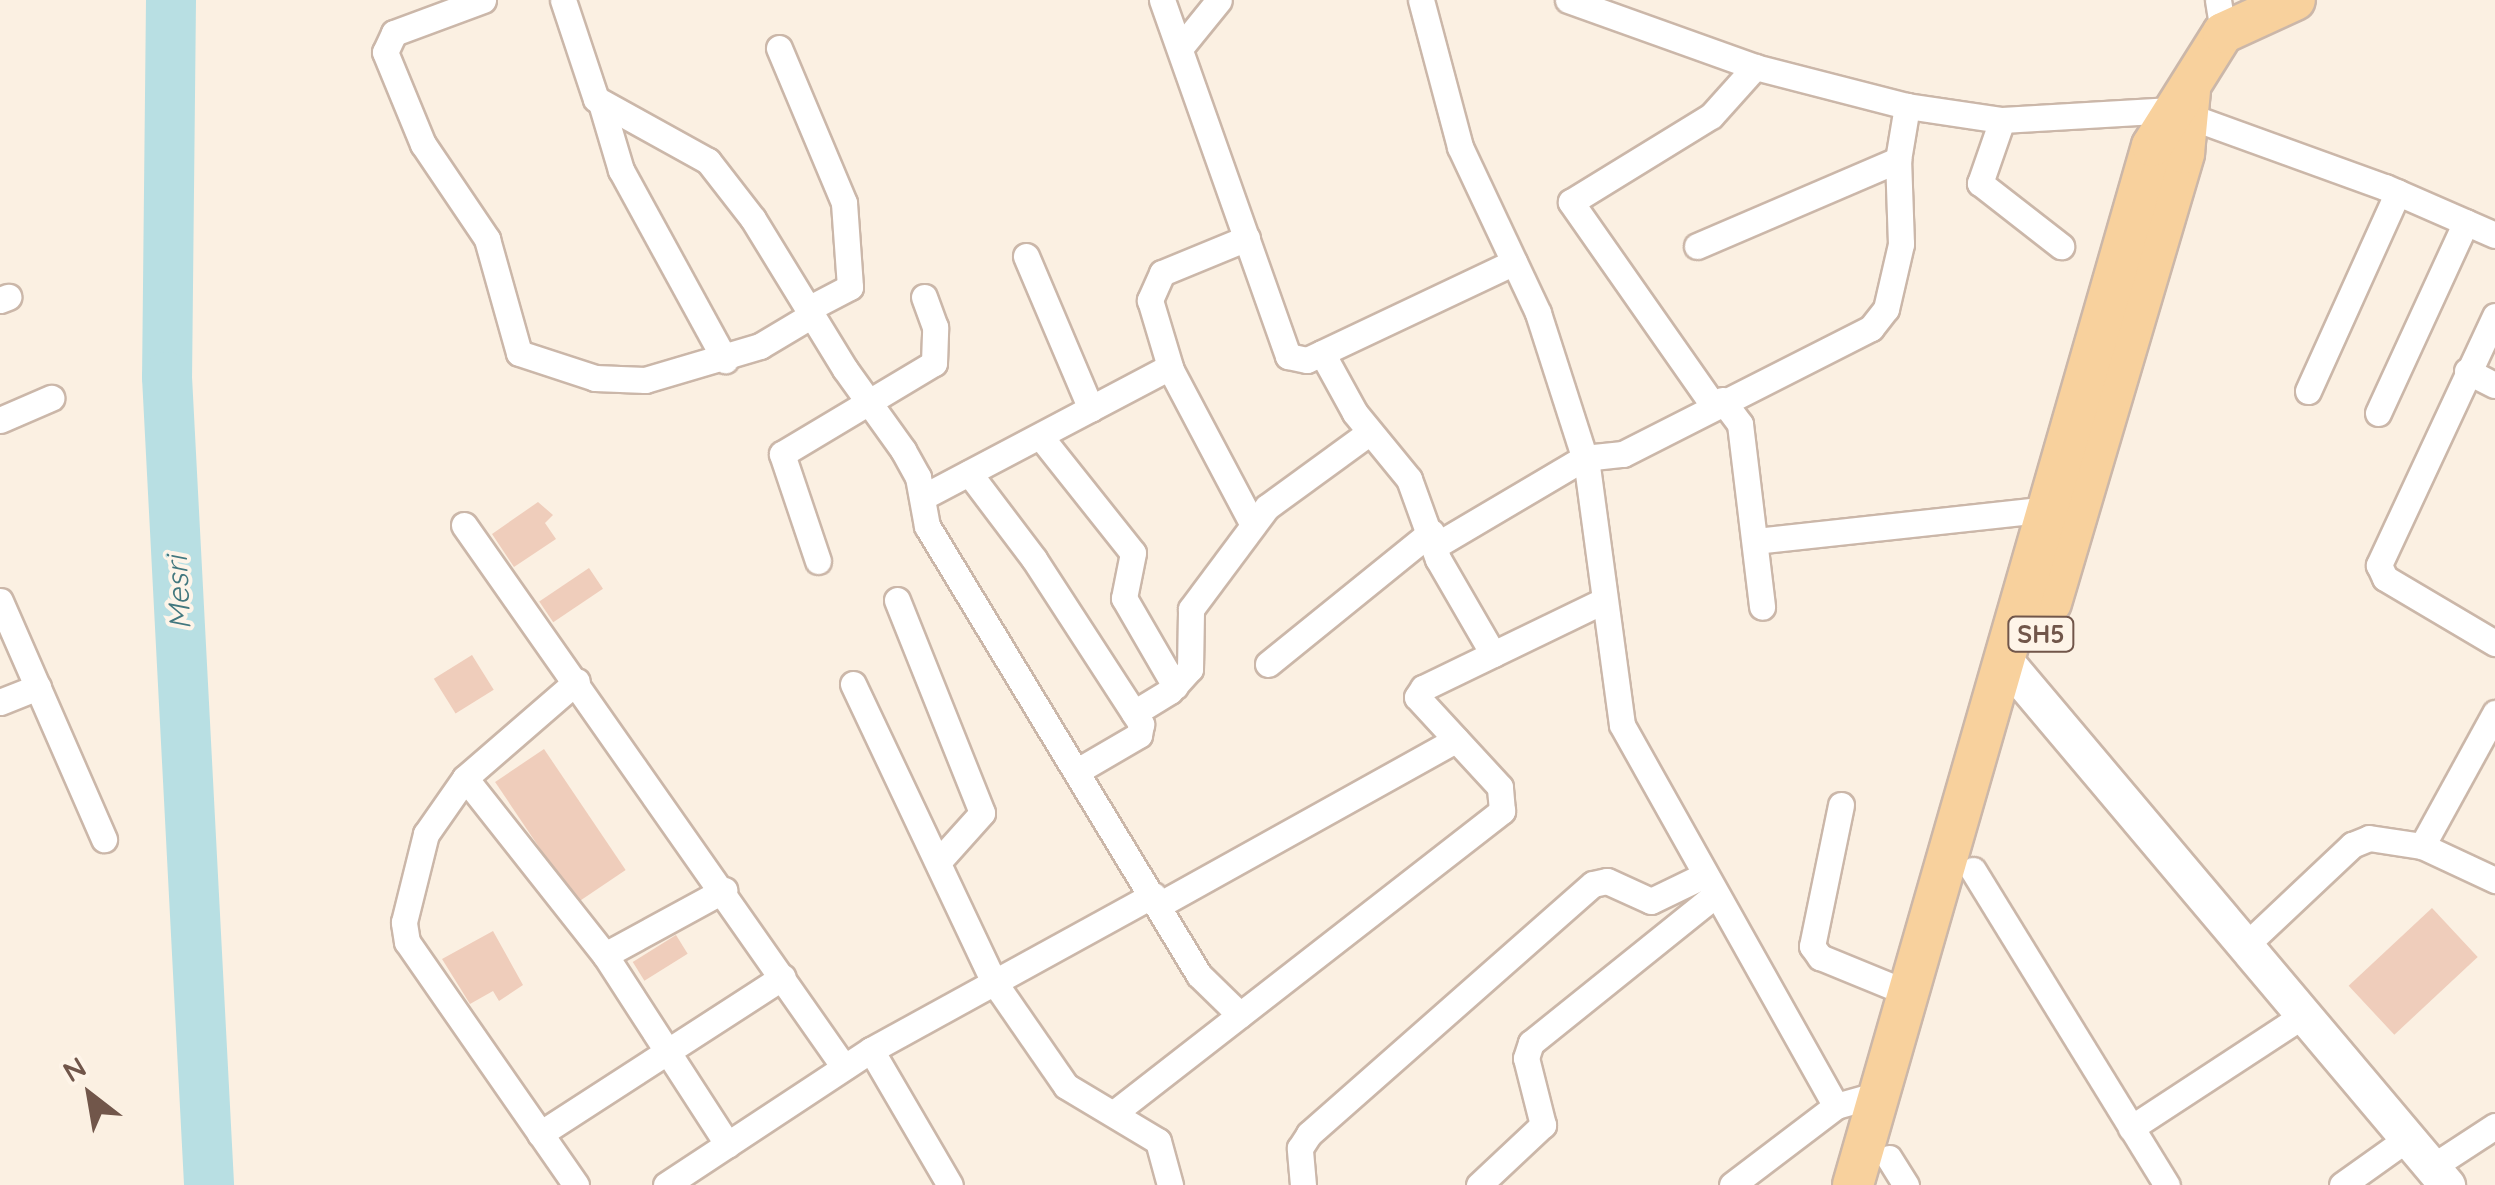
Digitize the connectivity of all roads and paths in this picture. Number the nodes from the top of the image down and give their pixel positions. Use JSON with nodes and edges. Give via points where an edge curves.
{"nodes":[{"id":1,"x":482,"y":0,"type":"edge"},
{"id":2,"x":563,"y":0,"type":"edge"},
{"id":3,"x":1162,"y":0,"type":"edge"},
{"id":4,"x":1219,"y":0,"type":"edge"},
{"id":5,"x":1421,"y":0,"type":"edge"},
{"id":6,"x":1568,"y":0,"type":"edge"},
{"id":7,"x":2286,"y":1,"type":"edge"},
{"id":8,"x":2220,"y":17,"type":"edge"},
{"id":9,"x":1181,"y":47,"type":"junction"},
{"id":10,"x":779,"y":48,"type":"dead end"},
{"id":11,"x":1755,"y":67,"type":"junction"},
{"id":12,"x":2183,"y":103,"type":"junction"},
{"id":13,"x":601,"y":104,"type":"junction"},
{"id":14,"x":1907,"y":106,"type":"junction"},
{"id":15,"x":2002,"y":120,"type":"junction"},
{"id":16,"x":1898,"y":160,"type":"junction"},
{"id":17,"x":2398,"y":192,"type":"junction"},
{"id":18,"x":2466,"y":222,"type":"junction"},
{"id":19,"x":2495,"y":234,"type":"edge"},
{"id":20,"x":1246,"y":238,"type":"junction"},
{"id":21,"x":1697,"y":246,"type":"dead end"},
{"id":22,"x":2061,"y":246,"type":"dead end"},
{"id":23,"x":1026,"y":256,"type":"dead end"},
{"id":24,"x":1514,"y":262,"type":"junction"},
{"id":25,"x":924,"y":297,"type":"dead end"},
{"id":26,"x":810,"y":312,"type":"junction"},
{"id":27,"x":2495,"y":316,"type":"edge"},
{"id":28,"x":1322,"y":353,"type":"junction"},
{"id":29,"x":726,"y":360,"type":"junction"},
{"id":30,"x":1170,"y":366,"type":"junction"},
{"id":31,"x":2467,"y":371,"type":"junction"},
{"id":32,"x":2495,"y":385,"type":"edge"},
{"id":33,"x":2308,"y":390,"type":"dead end"},
{"id":34,"x":51,"y":398,"type":"dead end"},
{"id":35,"x":868,"y":400,"type":"junction"},
{"id":36,"x":1717,"y":403,"type":"junction"},
{"id":37,"x":1090,"y":409,"type":"junction"},
{"id":38,"x":2378,"y":413,"type":"dead end"},
{"id":39,"x":0,"y":420,"type":"edge"},
{"id":40,"x":1370,"y":432,"type":"junction"},
{"id":41,"x":1040,"y":436,"type":"junction"},
{"id":42,"x":1587,"y":468,"type":"junction"},
{"id":43,"x":969,"y":473,"type":"junction"},
{"id":44,"x":923,"y":497,"type":"junction"},
{"id":45,"x":2048,"y":509,"type":"junction"},
{"id":46,"x":464,"y":525,"type":"dead end"},
{"id":47,"x":1253,"y":525,"type":"junction"},
{"id":48,"x":1433,"y":539,"type":"junction"},
{"id":49,"x":1755,"y":541,"type":"junction"},
{"id":50,"x":818,"y":561,"type":"dead end"},
{"id":51,"x":0,"y":600,"type":"edge"},
{"id":52,"x":897,"y":600,"type":"dead end"},
{"id":53,"x":1604,"y":601,"type":"junction"},
{"id":54,"x":1762,"y":608,"type":"dead end"},
{"id":55,"x":2495,"y":642,"type":"edge"},
{"id":56,"x":1492,"y":654,"type":"junction"},
{"id":57,"x":1268,"y":664,"type":"dead end"},
{"id":58,"x":2017,"y":675,"type":"junction"},
{"id":59,"x":577,"y":681,"type":"junction"},
{"id":60,"x":853,"y":684,"type":"dead end"},
{"id":61,"x":1175,"y":686,"type":"junction"},
{"id":62,"x":38,"y":687,"type":"junction"},
{"id":63,"x":0,"y":702,"type":"edge"},
{"id":64,"x":1134,"y":713,"type":"junction"},
{"id":65,"x":2495,"y":713,"type":"edge"},
{"id":66,"x":1456,"y":740,"type":"junction"},
{"id":67,"x":1079,"y":770,"type":"junction"},
{"id":68,"x":465,"y":778,"type":"junction"},
{"id":69,"x":1841,"y":806,"type":"dead end"},
{"id":70,"x":104,"y":839,"type":"dead end"},
{"id":71,"x":2422,"y":846,"type":"junction"},
{"id":72,"x":940,"y":861,"type":"junction"},
{"id":73,"x":1973,"y":870,"type":"junction"},
{"id":74,"x":2495,"y":880,"type":"edge"},
{"id":75,"x":1708,"y":886,"type":"junction"},
{"id":76,"x":724,"y":890,"type":"junction"},
{"id":77,"x":1156,"y":900,"type":"junction"},
{"id":78,"x":2246,"y":944,"type":"junction"},
{"id":79,"x":605,"y":955,"type":"junction"},
{"id":80,"x":987,"y":964,"type":"junction"},
{"id":81,"x":783,"y":977,"type":"junction"},
{"id":82,"x":1910,"y":994,"type":"junction"},
{"id":83,"x":1240,"y":1015,"type":"junction"},
{"id":84,"x":2304,"y":1015,"type":"junction"},
{"id":85,"x":871,"y":1050,"type":"junction"},
{"id":86,"x":671,"y":1053,"type":"junction"},
{"id":87,"x":844,"y":1067,"type":"junction"},
{"id":88,"x":1882,"y":1092,"type":"junction"},
{"id":89,"x":1836,"y":1106,"type":"junction"},
{"id":90,"x":1114,"y":1113,"type":"junction"},
{"id":91,"x":2495,"y":1126,"type":"edge"},
{"id":92,"x":2132,"y":1128,"type":"junction"},
{"id":93,"x":540,"y":1134,"type":"junction"},
{"id":94,"x":2408,"y":1138,"type":"junction"},
{"id":95,"x":728,"y":1145,"type":"junction"},
{"id":96,"x":1892,"y":1176,"type":"edge"},
{"id":97,"x":2439,"y":1176,"type":"edge"},
{"id":98,"x":576,"y":1185,"type":"edge"},
{"id":99,"x":666,"y":1185,"type":"edge"},
{"id":100,"x":950,"y":1185,"type":"edge"},
{"id":101,"x":1170,"y":1185,"type":"edge"},
{"id":102,"x":1303,"y":1185,"type":"edge"},
{"id":103,"x":1478,"y":1185,"type":"edge"},
{"id":104,"x":1732,"y":1185,"type":"edge"},
{"id":105,"x":1853,"y":1185,"type":"edge"},
{"id":106,"x":2167,"y":1185,"type":"edge"},
{"id":107,"x":2342,"y":1185,"type":"edge"}],
"edges":[{"from":1,"to":29,"type":"street","via":[[394,33],[384,52],[423,144],[487,238],[518,353],[595,378],[646,380]]},
{"from":2,"to":13,"type":"street","via":[[584,80]]},
{"from":3,"to":9,"type":"street"},
{"from":4,"to":9,"type":"street"},
{"from":5,"to":24,"type":"street","via":[[1460,146]]},
{"from":6,"to":11,"type":"street"},
{"from":7,"to":8,"type":"main road","number":"SH5"},
{"from":8,"to":12,"type":"main road","number":"SH5"},
{"from":9,"to":20,"type":"street"},
{"from":10,"to":26,"type":"street","via":[[844,203],[850,286]]},
{"from":11,"to":14,"type":"street"},
{"from":11,"to":36,"type":"street","via":[[1711,116],[1571,202]]},
{"from":12,"to":15,"type":"street"},
{"from":12,"to":17,"type":"street"},
{"from":12,"to":45,"type":"main road","number":"SH5","via":[[2152,146]]},
{"from":12,"to":58,"type":"main road","number":"SH5","via":[[2184,153]]},
{"from":13,"to":26,"type":"street","via":[[708,161],[754,219]]},
{"from":13,"to":29,"type":"street","via":[[621,170]]},
{"from":14,"to":15,"type":"street"},
{"from":14,"to":16,"type":"street"},
{"from":15,"to":22,"type":"street","via":[[1980,183]]},
{"from":16,"to":21,"type":"street"},
{"from":16,"to":36,"type":"street","via":[[1901,244],[1886,309],[1850,341]]},
{"from":17,"to":18,"type":"street"},
{"from":17,"to":33,"type":"street"},
{"from":18,"to":19,"type":"street"},
{"from":18,"to":38,"type":"street"},
{"from":20,"to":28,"type":"street","via":[[1288,356],[1307,360]]},
{"from":20,"to":30,"type":"street","via":[[1154,280],[1150,300]]},
{"from":23,"to":37,"type":"street"},
{"from":24,"to":28,"type":"street"},
{"from":24,"to":42,"type":"street","via":[[1538,313]]},
{"from":25,"to":35,"type":"street","via":[[935,327],[934,363]]},
{"from":26,"to":29,"type":"street"},
{"from":26,"to":35,"type":"street"},
{"from":27,"to":31,"type":"street"},
{"from":28,"to":40,"type":"street"},
{"from":30,"to":37,"type":"street"},
{"from":30,"to":47,"type":"street"},
{"from":31,"to":32,"type":"street"},
{"from":31,"to":55,"type":"street","via":[[2379,565],[2386,578]]},
{"from":34,"to":39,"type":"street"},
{"from":35,"to":44,"type":"street","via":[[904,450]]},
{"from":35,"to":50,"type":"street","via":[[782,454]]},
{"from":36,"to":42,"type":"street"},
{"from":36,"to":49,"type":"street","via":[[1740,424]]},
{"from":37,"to":41,"type":"street"},
{"from":40,"to":47,"type":"street"},
{"from":40,"to":48,"type":"street","via":[[1409,480]]},
{"from":41,"to":43,"type":"street"},
{"from":41,"to":61,"type":"street","via":[[1128,543],[1133,560],[1124,598]]},
{"from":42,"to":48,"type":"street"},
{"from":42,"to":53,"type":"street"},
{"from":43,"to":44,"type":"street"},
{"from":43,"to":64,"type":"street","via":[[1034,558]]},
{"from":44,"to":67,"type":"street","via":[[927,526]]},
{"from":45,"to":49,"type":"street"},
{"from":45,"to":58,"type":"main road","number":"SH5"},
{"from":46,"to":59,"type":"street"},
{"from":47,"to":61,"type":"street","via":[[1191,609],[1190,668]]},
{"from":48,"to":56,"type":"street"},
{"from":48,"to":57,"type":"street"},
{"from":49,"to":54,"type":"street"},
{"from":51,"to":62,"type":"street"},
{"from":52,"to":72,"type":"street","via":[[982,814]]},
{"from":53,"to":56,"type":"street"},
{"from":53,"to":75,"type":"street","via":[[1622,725]]},
{"from":56,"to":66,"type":"street","via":[[1417,696]]},
{"from":58,"to":73,"type":"main road","number":"SH5"},
{"from":58,"to":78,"type":"street"},
{"from":58,"to":82,"type":"main road","number":"SH5"},
{"from":59,"to":68,"type":"street"},
{"from":59,"to":76,"type":"street"},
{"from":60,"to":72,"type":"street"},
{"from":61,"to":64,"type":"street"},
{"from":62,"to":63,"type":"street"},
{"from":62,"to":70,"type":"street"},
{"from":64,"to":67,"type":"street","via":[[1139,736]]},
{"from":65,"to":71,"type":"street"},
{"from":66,"to":77,"type":"street"},
{"from":66,"to":83,"type":"street","via":[[1500,787],[1502,810]]},
{"from":67,"to":77,"type":"street"},
{"from":68,"to":79,"type":"street"},
{"from":68,"to":93,"type":"street","via":[[426,834],[408,887],[407,942]]},
{"from":69,"to":82,"type":"street","via":[[1812,946],[1820,957]]},
{"from":71,"to":74,"type":"street"},
{"from":71,"to":78,"type":"street","via":[[2386,836],[2352,845]]},
{"from":72,"to":80,"type":"street"},
{"from":73,"to":92,"type":"street"},
{"from":73,"to":96,"type":"main road","number":"SH5"},
{"from":75,"to":89,"type":"street"},
{"from":75,"to":102,"type":"street","via":[[1651,901],[1607,881],[1594,884],[1309,1134],[1298,1163]]},
{"from":75,"to":103,"type":"street","via":[[1531,1043],[1526,1058],[1543,1126]]},
{"from":76,"to":79,"type":"street"},
{"from":76,"to":81,"type":"street"},
{"from":77,"to":80,"type":"street"},
{"from":77,"to":83,"type":"street","via":[[1198,975]]},
{"from":78,"to":84,"type":"street"},
{"from":79,"to":86,"type":"street"},
{"from":80,"to":85,"type":"street"},
{"from":80,"to":90,"type":"street","via":[[1066,1086]]},
{"from":81,"to":86,"type":"street"},
{"from":81,"to":87,"type":"street"},
{"from":82,"to":88,"type":"main road","number":"SH5"},
{"from":83,"to":90,"type":"street"},
{"from":84,"to":92,"type":"street"},
{"from":84,"to":94,"type":"street"},
{"from":85,"to":87,"type":"street"},
{"from":85,"to":100,"type":"street"},
{"from":86,"to":93,"type":"street"},
{"from":86,"to":95,"type":"street"},
{"from":87,"to":95,"type":"street"},
{"from":88,"to":89,"type":"street"},
{"from":88,"to":105,"type":"main road","number":"SH5"},
{"from":89,"to":104,"type":"street"},
{"from":90,"to":101,"type":"street","via":[[1158,1141]]},
{"from":91,"to":97,"type":"street"},
{"from":92,"to":106,"type":"street"},
{"from":93,"to":98,"type":"street"},
{"from":94,"to":97,"type":"street"},
{"from":94,"to":107,"type":"street"},
{"from":95,"to":99,"type":"street"}]}
